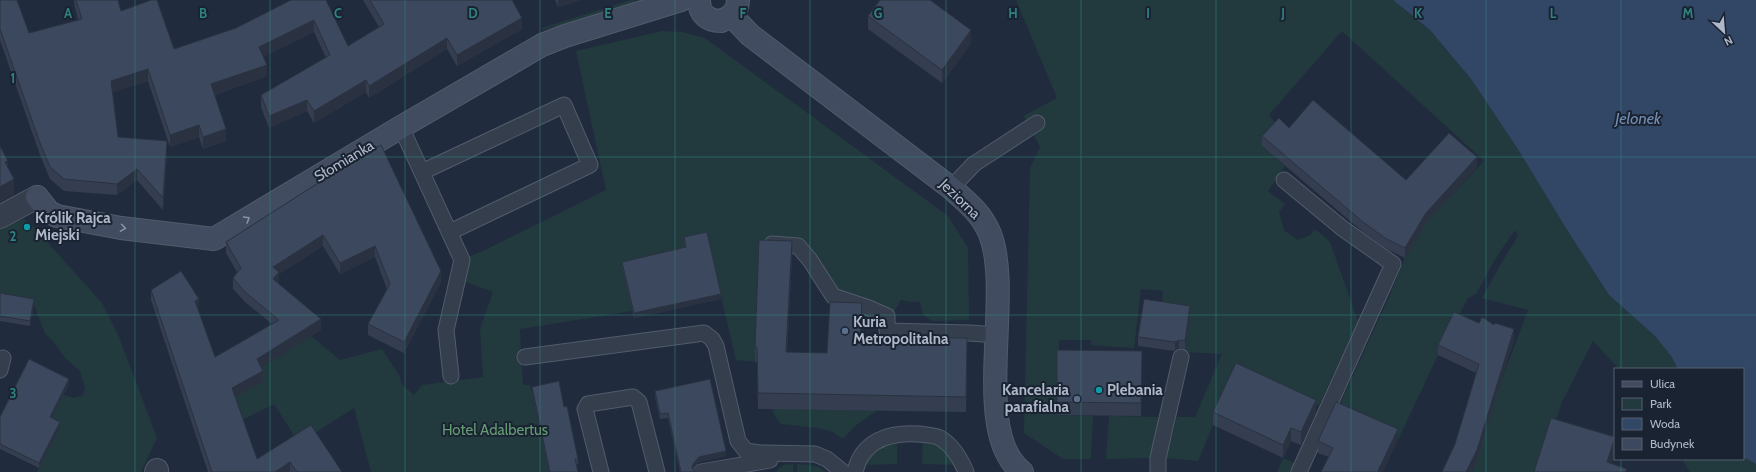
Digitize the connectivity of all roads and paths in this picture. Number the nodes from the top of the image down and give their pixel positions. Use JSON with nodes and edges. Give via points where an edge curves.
{"nodes":[{"id":1,"x":681,"y":0,"type":"edge"},
{"id":2,"x":701,"y":7,"type":"edge"},
{"id":3,"x":735,"y":8,"type":"edge"},
{"id":4,"x":645,"y":12,"type":"junction"},
{"id":5,"x":1037,"y":123,"type":"dead end"},
{"id":6,"x":401,"y":127,"type":"junction"},
{"id":7,"x":422,"y":172,"type":"junction"},
{"id":8,"x":1284,"y":180,"type":"dead end"},
{"id":9,"x":951,"y":188,"type":"junction"},
{"id":10,"x":0,"y":217,"type":"edge"},
{"id":11,"x":450,"y":232,"type":"junction"},
{"id":12,"x":769,"y":243,"type":"edge"},
{"id":13,"x":997,"y":335,"type":"junction"},
{"id":14,"x":1181,"y":357,"type":"dead end"},
{"id":15,"x":525,"y":358,"type":"dead end"},
{"id":16,"x":451,"y":376,"type":"dead end"},
{"id":17,"x":773,"y":456,"type":"junction"},
{"id":18,"x":601,"y":472,"type":"edge"},
{"id":19,"x":657,"y":472,"type":"edge"},
{"id":20,"x":701,"y":472,"type":"edge"},
{"id":21,"x":761,"y":472,"type":"edge"},
{"id":22,"x":842,"y":472,"type":"edge"},
{"id":23,"x":855,"y":472,"type":"edge"},
{"id":24,"x":966,"y":472,"type":"edge"},
{"id":25,"x":1022,"y":472,"type":"edge"},
{"id":26,"x":1158,"y":472,"type":"edge"},
{"id":27,"x":1299,"y":472,"type":"edge"}],
"edges":[{"from":1,"to":4,"type":"street","name":"Słomianka"},
{"from":2,"to":3,"type":"street","name":"Słomianka","via":[[714,21],[721,21]]},
{"from":2,"to":4,"type":"street","name":"Słomianka"},
{"from":3,"to":9,"type":"street","name":"Jeziorna","via":[[750,36]]},
{"from":4,"to":6,"type":"street","name":"Słomianka","via":[[542,45]]},
{"from":5,"to":9,"type":"lane","via":[[974,164]]},
{"from":6,"to":7,"type":"lane"},
{"from":10,"to":6,"type":"street","name":"Słomianka","one_way":true,"via":[[37,197],[49,212],[57,216],[121,228],[214,239]]},
{"from":7,"to":11,"type":"lane"},
{"from":7,"to":11,"type":"lane","via":[[564,105],[590,165]]},
{"from":8,"to":27,"type":"lane","via":[[1342,228],[1393,264]]},
{"from":9,"to":13,"type":"street","name":"Jeziorna","via":[[975,209],[990,234],[998,276]]},
{"from":11,"to":16,"type":"lane","via":[[462,260],[446,330]]},
{"from":12,"to":13,"type":"lane","via":[[798,246],[833,296],[887,316],[887,331]]},
{"from":13,"to":25,"type":"street","name":"Jeziorna","via":[[995,408],[999,434],[1009,458]]},
{"from":14,"to":26,"type":"lane","via":[[1158,458]]},
{"from":15,"to":17,"type":"lane","via":[[704,333],[716,346],[738,441],[746,450]]},
{"from":17,"to":20,"type":"lane"},
{"from":17,"to":21,"type":"lane"},
{"from":17,"to":22,"type":"lane","via":[[815,454],[827,459]]},
{"from":18,"to":19,"type":"lane","via":[[585,409],[588,404],[633,397],[639,402]]},
{"from":23,"to":24,"type":"lane","via":[[857,461],[863,452],[875,442],[889,436],[909,433],[940,438],[950,445]]}]}
